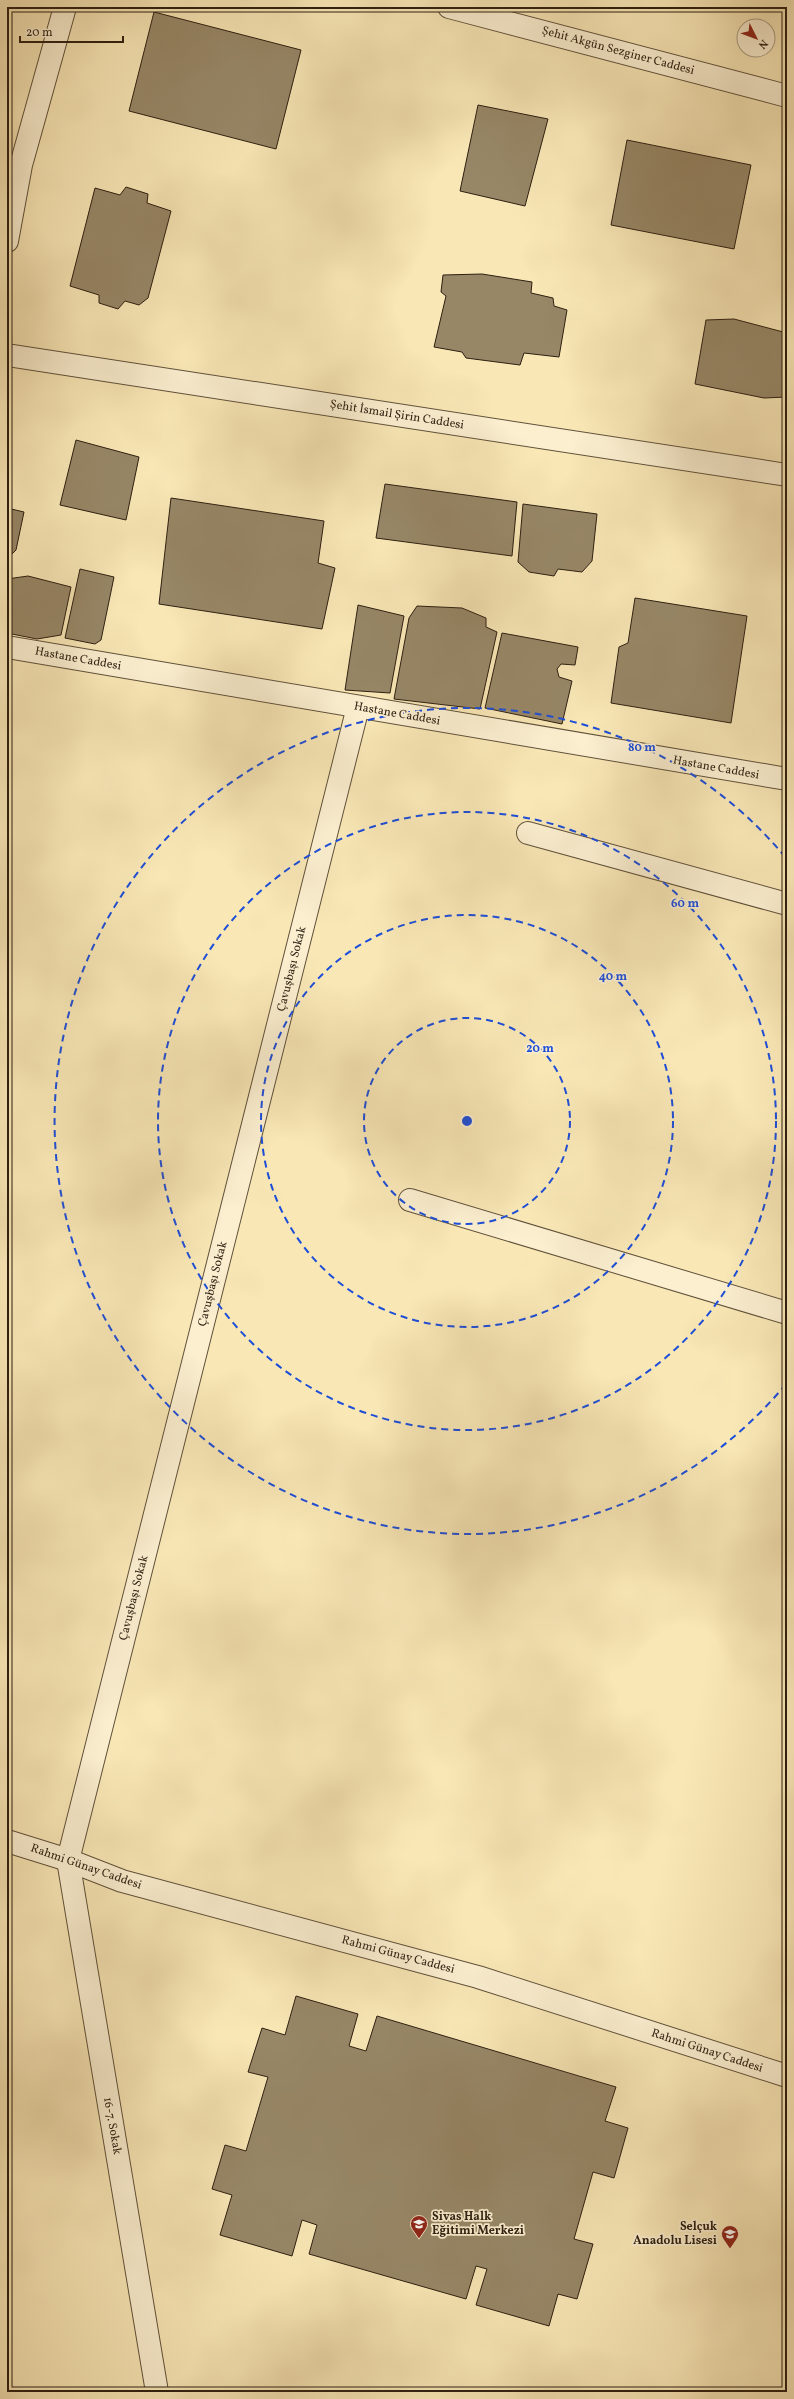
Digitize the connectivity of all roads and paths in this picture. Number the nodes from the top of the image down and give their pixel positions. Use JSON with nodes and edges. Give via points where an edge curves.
{"nodes":[{"id":1,"x":66,"y":7,"type":"edge"},
{"id":2,"x":449,"y":7,"type":"edge"},
{"id":3,"x":787,"y":96,"type":"edge"},
{"id":4,"x":14,"y":163,"type":"edge"},
{"id":5,"x":7,"y":241,"type":"edge"},
{"id":6,"x":7,"y":355,"type":"edge"},
{"id":7,"x":787,"y":475,"type":"edge"},
{"id":8,"x":7,"y":647,"type":"edge"},
{"id":9,"x":358,"y":707,"type":"junction"},
{"id":10,"x":787,"y":780,"type":"edge"},
{"id":11,"x":528,"y":833,"type":"dead end"},
{"id":12,"x":787,"y":904,"type":"edge"},
{"id":13,"x":410,"y":1200,"type":"dead end"},
{"id":14,"x":787,"y":1313,"type":"edge"},
{"id":15,"x":7,"y":1841,"type":"edge"},
{"id":16,"x":68,"y":1860,"type":"junction"},
{"id":17,"x":787,"y":2076,"type":"edge"},
{"id":18,"x":157,"y":2392,"type":"edge"}],
"edges":[{"from":1,"to":4,"type":"street"},
{"from":2,"to":3,"type":"street","name":"Şehit Akgün Sezginer Caddesi"},
{"from":4,"to":5,"type":"street"},
{"from":6,"to":7,"type":"street","name":"Şehit İsmail Şirin Caddesi"},
{"from":8,"to":9,"type":"street","name":"Hastane Caddesi"},
{"from":9,"to":10,"type":"street","name":"Hastane Caddesi"},
{"from":9,"to":16,"type":"street","name":"Çavuşbaşı Sokak"},
{"from":11,"to":12,"type":"street"},
{"from":13,"to":14,"type":"street"},
{"from":15,"to":16,"type":"street","name":"Rahmi Günay Caddesi"},
{"from":16,"to":17,"type":"street","name":"Rahmi Günay Caddesi","via":[[122,1881],[478,1977]]},
{"from":16,"to":18,"type":"street","name":"16-7. Sokak"}]}
